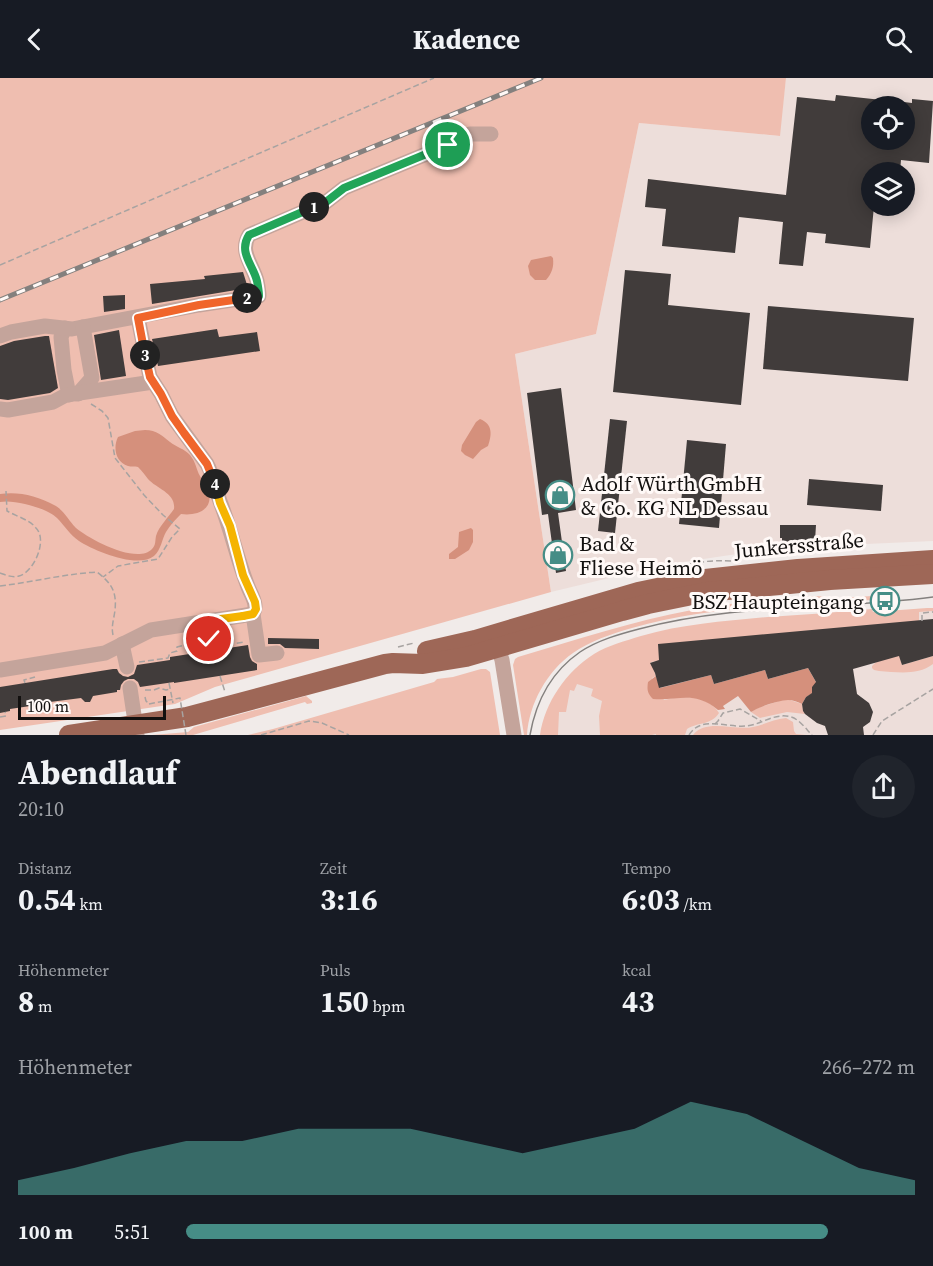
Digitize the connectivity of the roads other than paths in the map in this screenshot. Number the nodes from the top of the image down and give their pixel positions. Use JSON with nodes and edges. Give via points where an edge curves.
{"nodes":[{"id":1,"x":491,"y":134,"type":"dead end"},
{"id":2,"x":138,"y":318,"type":"junction"},
{"id":3,"x":83,"y":327,"type":"junction"},
{"id":4,"x":65,"y":328,"type":"junction"},
{"id":5,"x":0,"y":336,"type":"edge"},
{"id":6,"x":153,"y":382,"type":"junction"},
{"id":7,"x":74,"y":394,"type":"junction"},
{"id":8,"x":0,"y":409,"type":"edge"},
{"id":9,"x":933,"y":560,"type":"edge"},
{"id":10,"x":933,"y":574,"type":"edge"},
{"id":11,"x":253,"y":614,"type":"junction"},
{"id":12,"x":496,"y":641,"type":"junction"},
{"id":13,"x":119,"y":646,"type":"junction"},
{"id":14,"x":277,"y":653,"type":"dead end"},
{"id":15,"x":127,"y":666,"type":"road end"},
{"id":16,"x":0,"y":670,"type":"edge"},
{"id":17,"x":130,"y":688,"type":"dead end"},
{"id":18,"x":181,"y":727,"type":"edge"},
{"id":19,"x":136,"y":730,"type":"edge"},
{"id":20,"x":69,"y":735,"type":"edge"},
{"id":21,"x":514,"y":735,"type":"edge"}],
"edges":[{"from":1,"to":2,"type":"street","via":[[470,134],[344,188],[326,202],[249,235],[245,241],[246,256],[257,280],[259,296]]},
{"from":2,"to":3,"type":"street"},
{"from":2,"to":6,"type":"street"},
{"from":3,"to":4,"type":"street"},
{"from":3,"to":7,"type":"street","via":[[92,378]]},
{"from":4,"to":5,"type":"street","via":[[45,326]]},
{"from":4,"to":7,"type":"street","via":[[61,337],[64,370]]},
{"from":6,"to":7,"type":"street"},
{"from":6,"to":11,"type":"street","via":[[212,473],[255,602]]},
{"from":7,"to":8,"type":"street","via":[[53,402]]},
{"from":9,"to":12,"type":"main road","name":"Junkersstraße","via":[[705,579],[638,592]]},
{"from":10,"to":12,"type":"main road","name":"Junkersstraße","via":[[707,592]]},
{"from":11,"to":13,"type":"street","via":[[151,630]]},
{"from":11,"to":14,"type":"street","via":[[259,655]]},
{"from":12,"to":18,"type":"main road","name":"Junkersstraße","via":[[466,657],[423,664],[393,663],[295,687],[205,713]]},
{"from":12,"to":21,"type":"street"},
{"from":13,"to":15,"type":"street"},
{"from":13,"to":16,"type":"street","via":[[105,653]]},
{"from":17,"to":19,"type":"street"},
{"from":18,"to":19,"type":"main road","name":"Junkersstraße"},
{"from":19,"to":20,"type":"main road","name":"Junkersstraße"}]}
